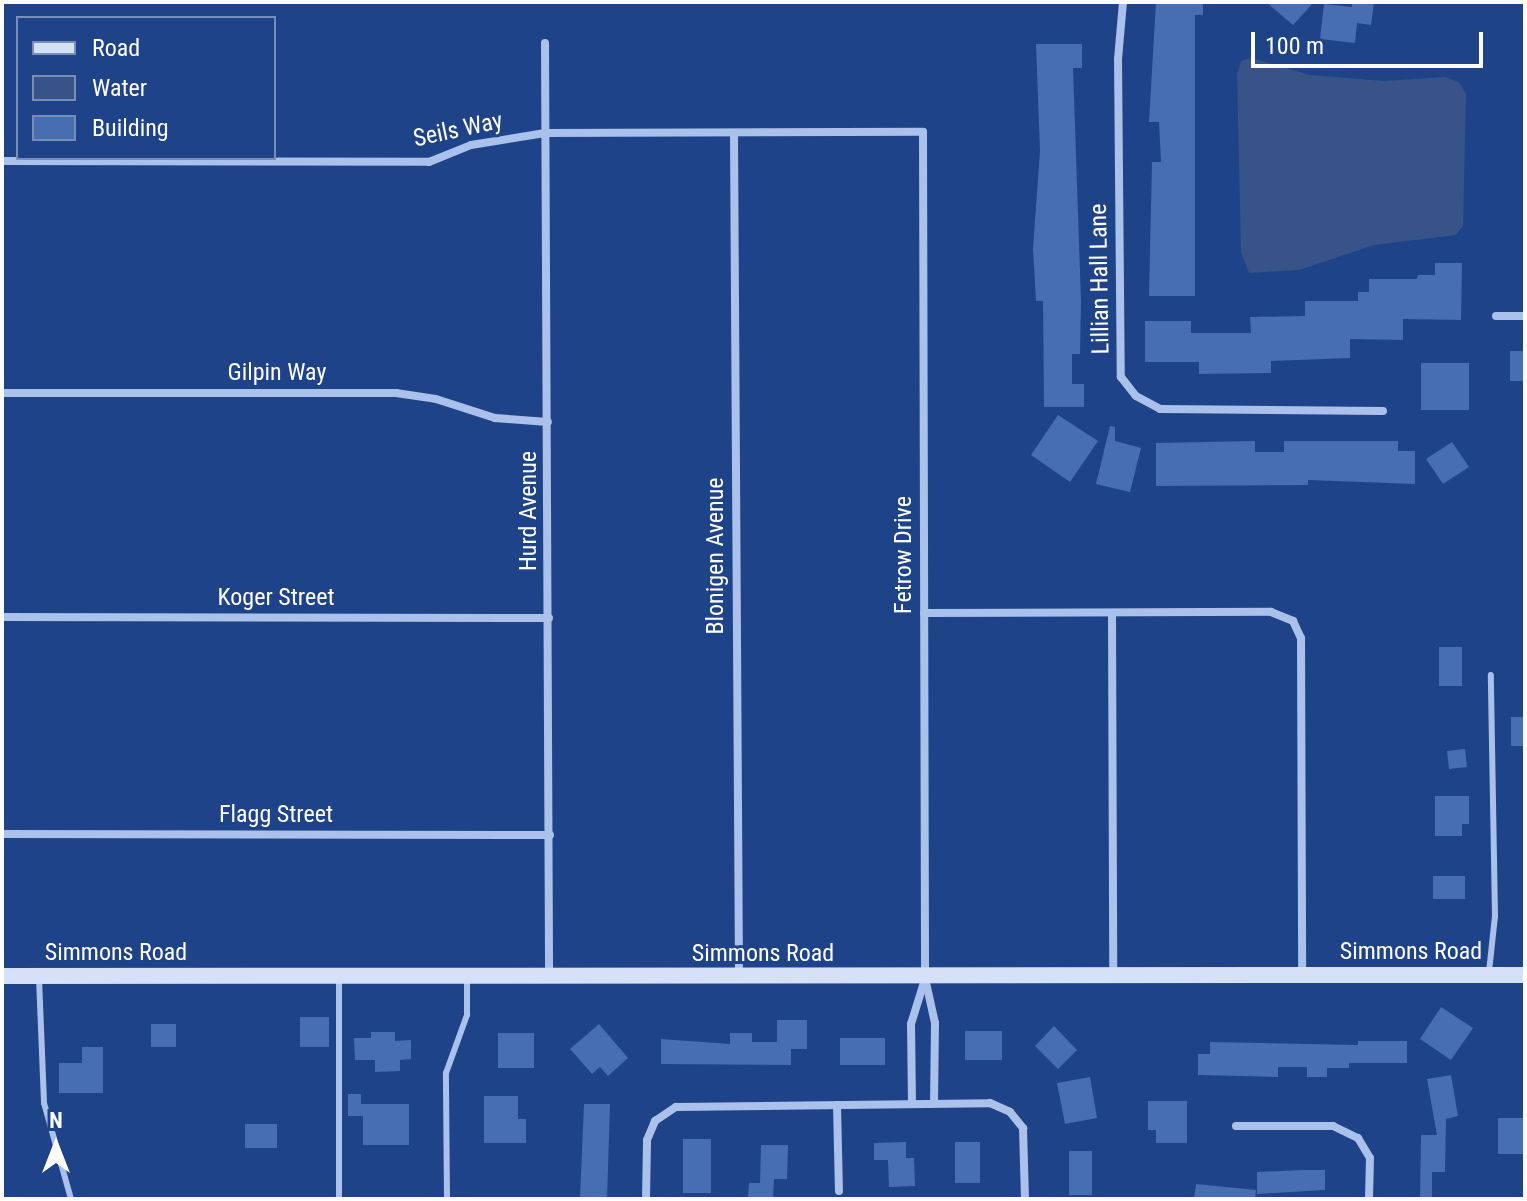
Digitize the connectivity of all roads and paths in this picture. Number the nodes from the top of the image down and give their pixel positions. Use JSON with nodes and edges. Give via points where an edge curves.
{"nodes":[{"id":1,"x":1123,"y":2,"type":"edge"},
{"id":2,"x":545,"y":43,"type":"dead end"},
{"id":3,"x":923,"y":132,"type":"joint"},
{"id":4,"x":545,"y":133,"type":"junction"},
{"id":5,"x":734,"y":133,"type":"junction"},
{"id":6,"x":2,"y":161,"type":"edge"},
{"id":7,"x":1496,"y":316,"type":"dead end"},
{"id":8,"x":1525,"y":316,"type":"edge"},
{"id":9,"x":2,"y":393,"type":"edge"},
{"id":10,"x":1383,"y":411,"type":"dead end"},
{"id":11,"x":548,"y":422,"type":"junction"},
{"id":12,"x":924,"y":613,"type":"junction"},
{"id":13,"x":1112,"y":614,"type":"junction"},
{"id":14,"x":2,"y":617,"type":"edge"},
{"id":15,"x":549,"y":618,"type":"junction"},
{"id":16,"x":1491,"y":675,"type":"dead end"},
{"id":17,"x":2,"y":834,"type":"edge"},
{"id":18,"x":550,"y":835,"type":"junction"},
{"id":19,"x":1525,"y":975,"type":"edge"},
{"id":20,"x":2,"y":976,"type":"edge"},
{"id":21,"x":39,"y":976,"type":"junction"},
{"id":22,"x":1488,"y":976,"type":"junction"},
{"id":23,"x":339,"y":977,"type":"junction"},
{"id":24,"x":467,"y":977,"type":"junction"},
{"id":25,"x":1302,"y":977,"type":"junction"},
{"id":26,"x":549,"y":978,"type":"junction"},
{"id":27,"x":925,"y":978,"type":"junction"},
{"id":28,"x":1113,"y":978,"type":"junction"},
{"id":29,"x":739,"y":979,"type":"junction"},
{"id":30,"x":934,"y":1103,"type":"junction"},
{"id":31,"x":912,"y":1104,"type":"junction"},
{"id":32,"x":837,"y":1105,"type":"junction"},
{"id":33,"x":1236,"y":1126,"type":"dead end"},
{"id":34,"x":839,"y":1191,"type":"dead end"},
{"id":35,"x":71,"y":1199,"type":"edge"},
{"id":36,"x":339,"y":1199,"type":"edge"},
{"id":37,"x":447,"y":1199,"type":"edge"},
{"id":38,"x":646,"y":1199,"type":"edge"},
{"id":39,"x":1025,"y":1199,"type":"edge"},
{"id":40,"x":1369,"y":1199,"type":"edge"}],
"edges":[{"from":1,"to":10,"type":"street","name":"Lillian Hall Lane","via":[[1118,59],[1121,377],[1136,396],[1160,409]]},
{"from":2,"to":4,"type":"street","name":"Hurd Avenue"},
{"from":3,"to":5,"type":"street","name":"Seils Way"},
{"from":3,"to":12,"type":"street","name":"Fetrow Drive"},
{"from":4,"to":5,"type":"street","name":"Seils Way"},
{"from":4,"to":6,"type":"street","name":"Seils Way","via":[[471,145],[429,162]]},
{"from":4,"to":11,"type":"street","name":"Hurd Avenue"},
{"from":5,"to":29,"type":"street","name":"Blonigen Avenue"},
{"from":7,"to":8,"type":"street"},
{"from":9,"to":11,"type":"street","name":"Gilpin Way","via":[[396,393],[495,418]]},
{"from":11,"to":15,"type":"street","name":"Hurd Avenue"},
{"from":12,"to":13,"type":"street"},
{"from":12,"to":27,"type":"street","name":"Fetrow Drive"},
{"from":13,"to":25,"type":"street","via":[[1271,612],[1293,621],[1301,638]]},
{"from":13,"to":28,"type":"street"},
{"from":14,"to":15,"type":"street","name":"Koger Street"},
{"from":15,"to":18,"type":"street","name":"Hurd Avenue"},
{"from":16,"to":22,"type":"lane","via":[[1495,916]]},
{"from":17,"to":18,"type":"street","name":"Flagg Street"},
{"from":18,"to":26,"type":"street","name":"Hurd Avenue"},
{"from":19,"to":22,"type":"street","name":"Simmons Road"},
{"from":20,"to":21,"type":"street","name":"Simmons Road"},
{"from":21,"to":23,"type":"street","name":"Simmons Road"},
{"from":21,"to":35,"type":"lane","via":[[44,1103]]},
{"from":22,"to":25,"type":"street","name":"Simmons Road"},
{"from":23,"to":24,"type":"street","name":"Simmons Road"},
{"from":23,"to":36,"type":"lane"},
{"from":24,"to":26,"type":"street","name":"Simmons Road"},
{"from":24,"to":37,"type":"lane","via":[[467,1015],[446,1073]]},
{"from":25,"to":28,"type":"street","name":"Simmons Road"},
{"from":26,"to":29,"type":"street","name":"Simmons Road"},
{"from":27,"to":28,"type":"street","name":"Simmons Road"},
{"from":27,"to":29,"type":"street","name":"Simmons Road"},
{"from":27,"to":30,"type":"street","via":[[935,1023]]},
{"from":27,"to":31,"type":"street","via":[[911,1024]]},
{"from":30,"to":31,"type":"street"},
{"from":30,"to":39,"type":"street","via":[[990,1103],[1010,1112],[1023,1128]]},
{"from":31,"to":32,"type":"street"},
{"from":32,"to":34,"type":"street"},
{"from":32,"to":38,"type":"street","via":[[676,1107],[655,1121],[647,1140]]},
{"from":33,"to":40,"type":"street","via":[[1333,1126],[1358,1138],[1370,1158]]}]}
